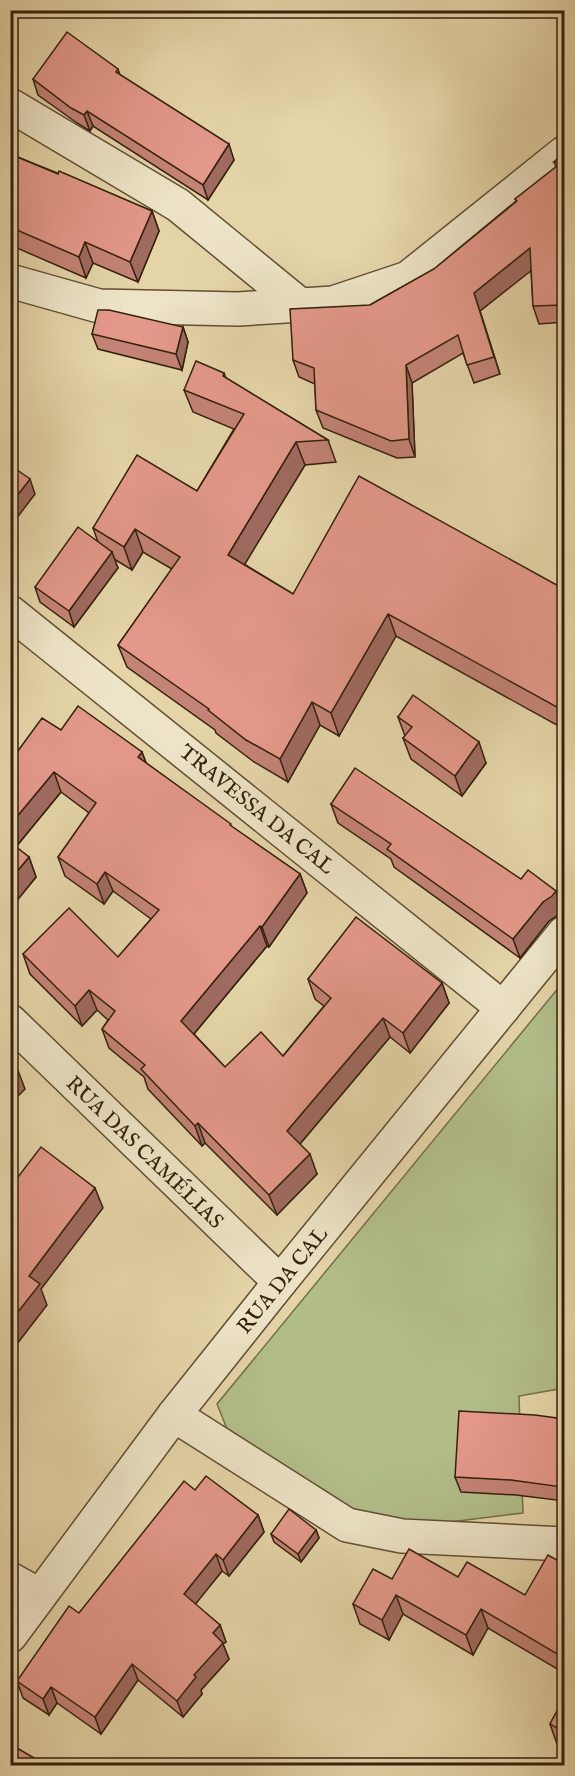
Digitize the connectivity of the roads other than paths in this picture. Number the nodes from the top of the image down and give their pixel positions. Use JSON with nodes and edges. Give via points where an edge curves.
{"nodes":[{"id":1,"x":10,"y":105,"type":"edge"},
{"id":2,"x":564,"y":153,"type":"edge"},
{"id":3,"x":10,"y":281,"type":"edge"},
{"id":4,"x":300,"y":305,"type":"junction"},
{"id":5,"x":10,"y":612,"type":"edge"},
{"id":6,"x":564,"y":933,"type":"edge"},
{"id":7,"x":503,"y":1008,"type":"junction"},
{"id":8,"x":10,"y":1021,"type":"edge"},
{"id":9,"x":280,"y":1282,"type":"junction"},
{"id":10,"x":174,"y":1415,"type":"junction"},
{"id":11,"x":564,"y":1544,"type":"edge"},
{"id":12,"x":10,"y":1579,"type":"edge"},
{"id":13,"x":39,"y":1595,"type":"junction"},
{"id":14,"x":10,"y":1636,"type":"edge"}],
"edges":[{"from":1,"to":4,"type":"street","via":[[178,205]]},
{"from":2,"to":4,"type":"street","via":[[408,278],[333,303]]},
{"from":3,"to":4,"type":"street","via":[[99,306],[238,309]]},
{"from":5,"to":7,"type":"street","name":"TRAVESSA DA CAL"},
{"from":6,"to":7,"type":"street","name":"RUA DA CAL"},
{"from":7,"to":9,"type":"street","name":"RUA DA CAL"},
{"from":8,"to":9,"type":"street","name":"RUA DAS CAMÉLIAS"},
{"from":9,"to":10,"type":"street","name":"RUA DA CAL"},
{"from":10,"to":11,"type":"street","via":[[347,1525],[402,1536]]},
{"from":10,"to":13,"type":"street","name":"RUA DA CAL"},
{"from":12,"to":13,"type":"street"},
{"from":13,"to":14,"type":"street","name":"RUA DA CAL"}]}
